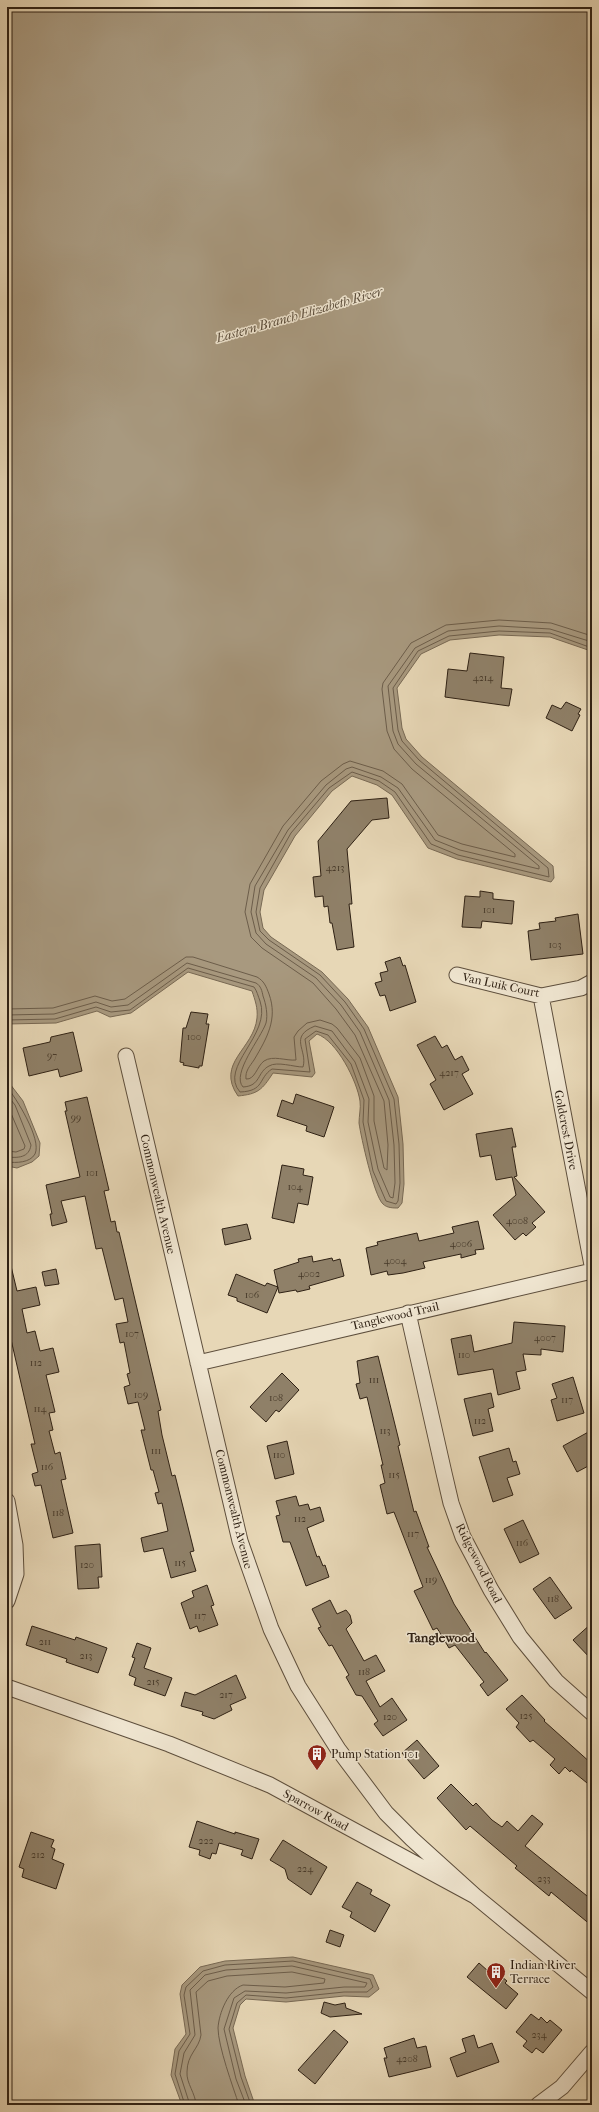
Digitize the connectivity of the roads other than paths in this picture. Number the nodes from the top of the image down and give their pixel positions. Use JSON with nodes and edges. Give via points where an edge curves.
{"nodes":[{"id":1,"x":457,"y":975,"type":"dead end"},
{"id":2,"x":592,"y":982,"type":"edge"},
{"id":3,"x":541,"y":996,"type":"junction"},
{"id":4,"x":126,"y":1056,"type":"dead end"},
{"id":5,"x":592,"y":1265,"type":"edge"},
{"id":6,"x":592,"y":1271,"type":"edge"},
{"id":7,"x":408,"y":1313,"type":"junction"},
{"id":8,"x":198,"y":1363,"type":"junction"},
{"id":9,"x":7,"y":1501,"type":"edge"},
{"id":10,"x":7,"y":1601,"type":"edge"},
{"id":11,"x":7,"y":1687,"type":"edge"},
{"id":12,"x":592,"y":1714,"type":"edge"},
{"id":13,"x":475,"y":1896,"type":"junction"},
{"id":14,"x":592,"y":1992,"type":"edge"},
{"id":15,"x":592,"y":2052,"type":"edge"},
{"id":16,"x":538,"y":2105,"type":"edge"}],
"edges":[{"from":1,"to":3,"type":"street","name":"Van Luik Court"},
{"from":2,"to":3,"type":"street","name":"Van Luik Court","via":[[581,988]]},
{"from":3,"to":5,"type":"street","name":"Goldcrest Drive"},
{"from":4,"to":8,"type":"street","name":"Commonwealth Avenue"},
{"from":6,"to":7,"type":"street","name":"Tanglewood Trail"},
{"from":7,"to":8,"type":"street","name":"Tanglewood Trail"},
{"from":7,"to":12,"type":"street","name":"Ridgewood Road","via":[[451,1503],[464,1537],[491,1590],[520,1637],[556,1681]]},
{"from":8,"to":13,"type":"street","name":"Commonwealth Avenue","via":[[244,1554],[271,1629],[298,1686],[338,1749],[386,1813]]},
{"from":9,"to":10,"type":"street","via":[[15,1545],[16,1574]]},
{"from":11,"to":13,"type":"street","name":"Sparrow Road","via":[[169,1744],[270,1785]]},
{"from":13,"to":14,"type":"street","name":"Sparrow Road"},
{"from":15,"to":16,"type":"street","via":[[562,2087]]}]}
